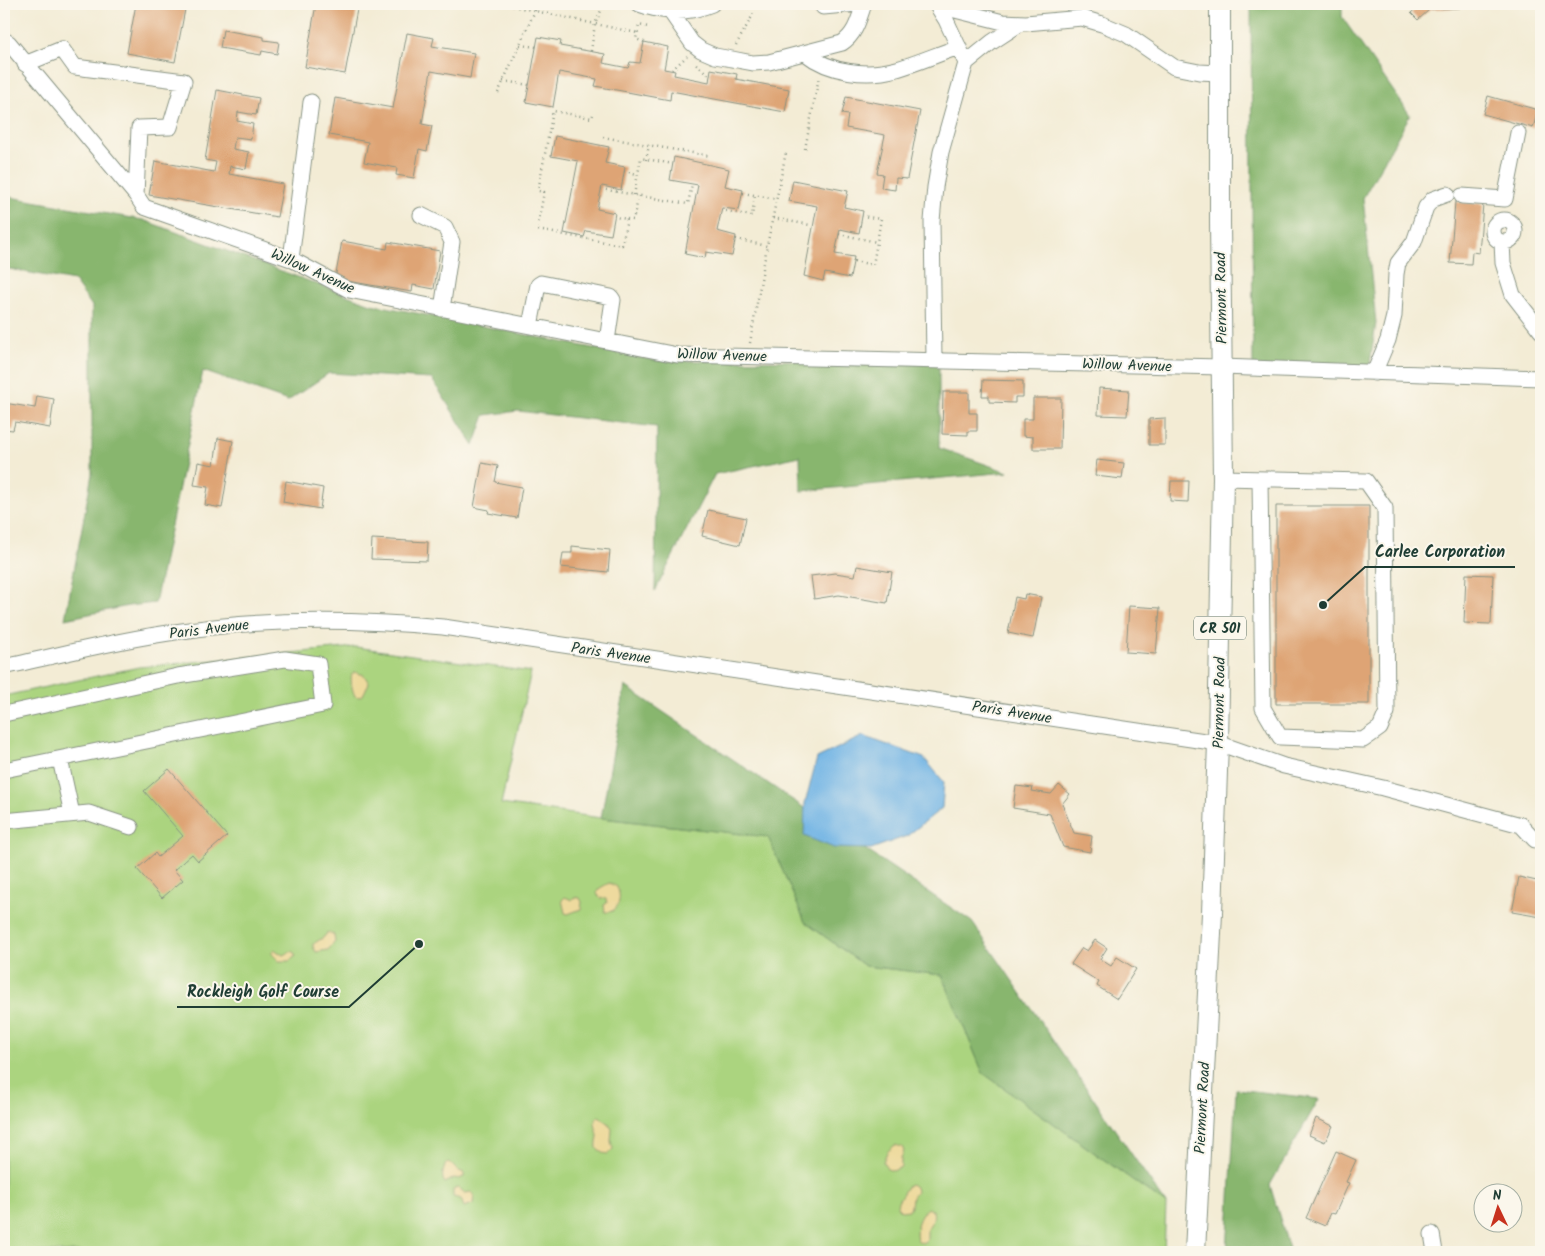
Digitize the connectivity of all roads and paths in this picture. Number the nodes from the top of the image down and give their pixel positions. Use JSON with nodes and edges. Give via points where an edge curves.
{"nodes":[{"id":1,"x":504,"y":4,"type":"edge"},
{"id":2,"x":538,"y":4,"type":"edge"},
{"id":3,"x":604,"y":4,"type":"edge"},
{"id":4,"x":639,"y":4,"type":"edge"},
{"id":5,"x":712,"y":4,"type":"edge"},
{"id":6,"x":857,"y":4,"type":"edge"},
{"id":7,"x":864,"y":4,"type":"edge"},
{"id":8,"x":936,"y":4,"type":"edge"},
{"id":9,"x":941,"y":4,"type":"edge"},
{"id":10,"x":1216,"y":4,"type":"edge"},
{"id":11,"x":823,"y":7,"type":"dead end"},
{"id":12,"x":534,"y":10,"type":"junction"},
{"id":13,"x":670,"y":11,"type":"junction"},
{"id":14,"x":754,"y":13,"type":"dead end"},
{"id":15,"x":1021,"y":23,"type":"junction"},
{"id":16,"x":595,"y":24,"type":"junction"},
{"id":17,"x":648,"y":28,"type":"dead end"},
{"id":18,"x":637,"y":33,"type":"junction"},
{"id":19,"x":4,"y":40,"type":"edge"},
{"id":20,"x":644,"y":42,"type":"dead end"},
{"id":21,"x":520,"y":45,"type":"junction"},
{"id":22,"x":536,"y":47,"type":"dead end"},
{"id":23,"x":959,"y":47,"type":"junction"},
{"id":24,"x":591,"y":51,"type":"dead end"},
{"id":25,"x":806,"y":53,"type":"junction"},
{"id":26,"x":732,"y":59,"type":"junction"},
{"id":27,"x":966,"y":63,"type":"junction"},
{"id":28,"x":25,"y":64,"type":"junction"},
{"id":29,"x":821,"y":64,"type":"junction"},
{"id":30,"x":672,"y":70,"type":"dead end"},
{"id":31,"x":1220,"y":73,"type":"junction"},
{"id":32,"x":710,"y":76,"type":"dead end"},
{"id":33,"x":503,"y":81,"type":"junction"},
{"id":34,"x":529,"y":85,"type":"dead end"},
{"id":35,"x":498,"y":92,"type":"dead end"},
{"id":36,"x":311,"y":102,"type":"dead end"},
{"id":37,"x":593,"y":115,"type":"dead end"},
{"id":38,"x":1518,"y":133,"type":"dead end"},
{"id":39,"x":603,"y":137,"type":"dead end"},
{"id":40,"x":649,"y":145,"type":"junction"},
{"id":41,"x":805,"y":149,"type":"dead end"},
{"id":42,"x":786,"y":152,"type":"dead end"},
{"id":43,"x":710,"y":156,"type":"dead end"},
{"id":44,"x":646,"y":160,"type":"junction"},
{"id":45,"x":673,"y":164,"type":"dead end"},
{"id":46,"x":624,"y":171,"type":"dead end"},
{"id":47,"x":638,"y":174,"type":"junction"},
{"id":48,"x":692,"y":184,"type":"dead end"},
{"id":49,"x":601,"y":189,"type":"dead end"},
{"id":50,"x":743,"y":192,"type":"dead end"},
{"id":51,"x":136,"y":195,"type":"junction"},
{"id":52,"x":634,"y":195,"type":"junction"},
{"id":53,"x":755,"y":195,"type":"junction"},
{"id":54,"x":639,"y":196,"type":"junction"},
{"id":55,"x":776,"y":199,"type":"junction"},
{"id":56,"x":1505,"y":199,"type":"junction"},
{"id":57,"x":721,"y":210,"type":"dead end"},
{"id":58,"x":421,"y":215,"type":"dead end"},
{"id":59,"x":862,"y":216,"type":"dead end"},
{"id":60,"x":615,"y":217,"type":"dead end"},
{"id":61,"x":773,"y":218,"type":"junction"},
{"id":62,"x":627,"y":219,"type":"junction"},
{"id":63,"x":810,"y":225,"type":"dead end"},
{"id":64,"x":839,"y":234,"type":"dead end"},
{"id":65,"x":736,"y":239,"type":"dead end"},
{"id":66,"x":877,"y":242,"type":"junction"},
{"id":67,"x":767,"y":246,"type":"junction"},
{"id":68,"x":291,"y":259,"type":"junction"},
{"id":69,"x":854,"y":261,"type":"dead end"},
{"id":70,"x":442,"y":309,"type":"junction"},
{"id":71,"x":530,"y":326,"type":"junction"},
{"id":72,"x":1541,"y":331,"type":"edge"},
{"id":73,"x":607,"y":341,"type":"junction"},
{"id":74,"x":748,"y":356,"type":"junction"},
{"id":75,"x":934,"y":360,"type":"junction"},
{"id":76,"x":1222,"y":367,"type":"junction"},
{"id":77,"x":1374,"y":372,"type":"junction"},
{"id":78,"x":1541,"y":378,"type":"edge"},
{"id":79,"x":1223,"y":478,"type":"junction"},
{"id":80,"x":1260,"y":479,"type":"junction"},
{"id":81,"x":4,"y":667,"type":"edge"},
{"id":82,"x":4,"y":714,"type":"edge"},
{"id":83,"x":1218,"y":743,"type":"junction"},
{"id":84,"x":60,"y":759,"type":"junction"},
{"id":85,"x":4,"y":770,"type":"edge"},
{"id":86,"x":72,"y":814,"type":"junction"},
{"id":87,"x":4,"y":821,"type":"edge"},
{"id":88,"x":131,"y":828,"type":"dead end"},
{"id":89,"x":1535,"y":840,"type":"dead end"},
{"id":90,"x":1432,"y":1234,"type":"dead end"},
{"id":91,"x":1195,"y":1252,"type":"edge"},
{"id":92,"x":1435,"y":1252,"type":"edge"}],
"edges":[{"from":1,"to":12,"type":"path"},
{"from":2,"to":12,"type":"path"},
{"from":3,"to":16,"type":"path"},
{"from":4,"to":13,"type":"street"},
{"from":5,"to":13,"type":"street","via":[[680,12]]},
{"from":6,"to":11,"type":"street"},
{"from":7,"to":25,"type":"street","via":[[848,39]]},
{"from":8,"to":23,"type":"street"},
{"from":9,"to":15,"type":"street","via":[[989,20]]},
{"from":10,"to":31,"type":"main road","name":"Piermont Road","number":"CR 501"},
{"from":12,"to":16,"type":"path"},
{"from":12,"to":21,"type":"path"},
{"from":13,"to":26,"type":"street","via":[[692,43],[715,56]]},
{"from":14,"to":26,"type":"path","via":[[734,48]]},
{"from":15,"to":27,"type":"street"},
{"from":15,"to":31,"type":"street","via":[[1082,18],[1126,34],[1174,67]]},
{"from":16,"to":18,"type":"path"},
{"from":16,"to":24,"type":"path"},
{"from":17,"to":18,"type":"path","via":[[639,25]]},
{"from":18,"to":20,"type":"path","via":[[636,39]]},
{"from":19,"to":28,"type":"street","name":"Willow Avenue"},
{"from":21,"to":22,"type":"path"},
{"from":21,"to":33,"type":"path"},
{"from":23,"to":27,"type":"street"},
{"from":23,"to":29,"type":"street","via":[[878,72],[845,70]]},
{"from":25,"to":26,"type":"street","via":[[769,62]]},
{"from":25,"to":29,"type":"street"},
{"from":27,"to":75,"type":"street","via":[[941,152],[935,187],[932,221]]},
{"from":28,"to":51,"type":"street","name":"Willow Avenue"},
{"from":28,"to":51,"type":"street","via":[[62,49],[75,67],[184,81],[170,127],[139,128]]},
{"from":29,"to":41,"type":"path"},
{"from":30,"to":32,"type":"path","via":[[688,55]]},
{"from":31,"to":76,"type":"main road","name":"Piermont Road","number":"CR 501"},
{"from":33,"to":34,"type":"path"},
{"from":33,"to":35,"type":"path"},
{"from":36,"to":68,"type":"street"},
{"from":37,"to":62,"type":"path","via":[[592,118],[553,111],[538,191],[544,192],[536,230],[622,245]]},
{"from":38,"to":56,"type":"street"},
{"from":39,"to":40,"type":"path"},
{"from":40,"to":43,"type":"path"},
{"from":40,"to":44,"type":"path"},
{"from":42,"to":55,"type":"path"},
{"from":44,"to":45,"type":"path"},
{"from":44,"to":47,"type":"path","via":[[641,158]]},
{"from":46,"to":47,"type":"path"},
{"from":47,"to":52,"type":"path"},
{"from":48,"to":54,"type":"path","via":[[688,204]]},
{"from":49,"to":52,"type":"path"},
{"from":50,"to":53,"type":"path"},
{"from":51,"to":68,"type":"street","name":"Willow Avenue","via":[[144,207]]},
{"from":52,"to":54,"type":"path"},
{"from":53,"to":55,"type":"path"},
{"from":53,"to":57,"type":"path","via":[[752,216]]},
{"from":54,"to":62,"type":"path","via":[[633,220]]},
{"from":55,"to":61,"type":"path"},
{"from":56,"to":72,"type":"street","via":[[1505,220],[1498,221],[1493,231],[1495,238],[1502,242],[1503,263],[1513,294]]},
{"from":56,"to":77,"type":"street","via":[[1455,195],[1433,199],[1426,207],[1414,242],[1398,263],[1394,316]]},
{"from":58,"to":70,"type":"street","via":[[445,227],[452,242]]},
{"from":59,"to":66,"type":"path","via":[[881,219]]},
{"from":60,"to":62,"type":"path"},
{"from":61,"to":63,"type":"path"},
{"from":61,"to":67,"type":"path"},
{"from":64,"to":66,"type":"path"},
{"from":65,"to":67,"type":"path"},
{"from":66,"to":69,"type":"path","via":[[873,265]]},
{"from":67,"to":74,"type":"path"},
{"from":68,"to":70,"type":"street","name":"Willow Avenue","via":[[349,290]]},
{"from":70,"to":71,"type":"street","name":"Willow Avenue"},
{"from":71,"to":73,"type":"street","name":"Willow Avenue"},
{"from":71,"to":73,"type":"street","via":[[541,283],[611,297]]},
{"from":73,"to":74,"type":"street","name":"Willow Avenue","via":[[677,355]]},
{"from":74,"to":75,"type":"street","name":"Willow Avenue"},
{"from":75,"to":76,"type":"street","name":"Willow Avenue"},
{"from":76,"to":77,"type":"street","name":"Willow Avenue"},
{"from":76,"to":79,"type":"main road","name":"Piermont Road","number":"CR 501"},
{"from":77,"to":78,"type":"street","name":"Willow Avenue"},
{"from":79,"to":80,"type":"street"},
{"from":79,"to":83,"type":"main road","name":"Piermont Road","number":"CR 501"},
{"from":80,"to":80,"type":"street","via":[[1366,481],[1385,508],[1387,712],[1380,728],[1363,740],[1280,737],[1263,708]]},
{"from":81,"to":83,"type":"street","name":"Paris Avenue","via":[[118,642],[222,626],[295,621],[406,624],[444,627]]},
{"from":82,"to":84,"type":"street","via":[[178,676],[285,659],[318,664],[323,705]]},
{"from":83,"to":89,"type":"street","name":"Paris Avenue","via":[[1284,766],[1383,788],[1521,826]]},
{"from":83,"to":91,"type":"main road","name":"Piermont Road","number":"CR 501"},
{"from":84,"to":85,"type":"street"},
{"from":84,"to":86,"type":"street"},
{"from":86,"to":87,"type":"street"},
{"from":86,"to":88,"type":"street","via":[[88,813]]},
{"from":90,"to":92,"type":"street"}]}
